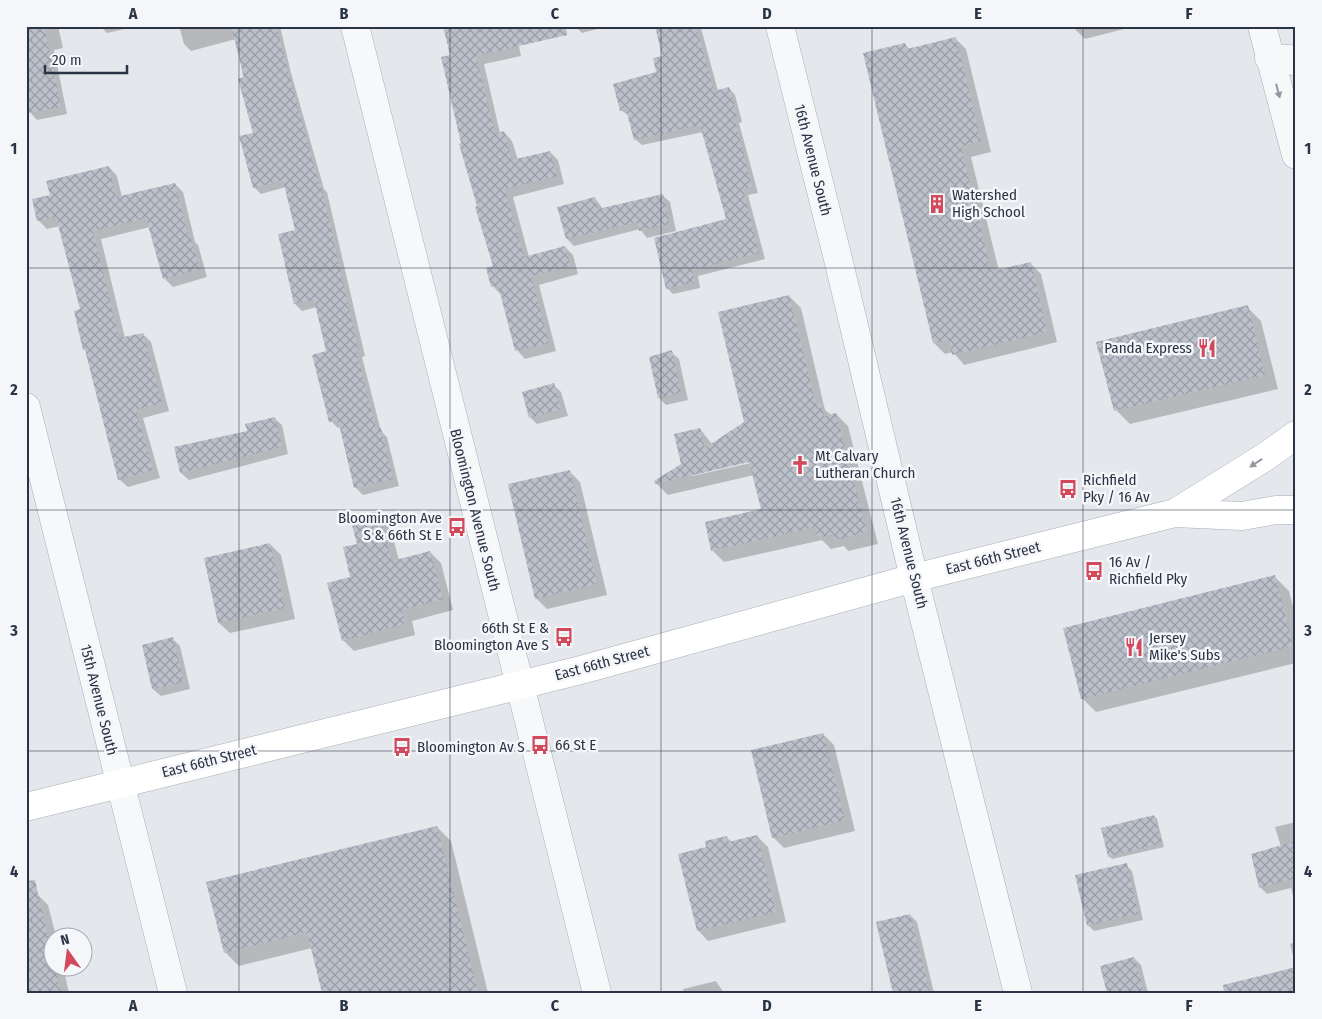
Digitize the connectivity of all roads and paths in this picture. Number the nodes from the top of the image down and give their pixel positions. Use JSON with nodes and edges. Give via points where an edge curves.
{"nodes":[{"id":1,"x":355,"y":26,"type":"edge"},
{"id":2,"x":780,"y":26,"type":"edge"},
{"id":3,"x":1262,"y":26,"type":"edge"},
{"id":4,"x":1269,"y":58,"type":"junction"},
{"id":5,"x":1296,"y":62,"type":"edge"},
{"id":6,"x":1296,"y":155,"type":"edge"},
{"id":7,"x":26,"y":407,"type":"edge"},
{"id":8,"x":1296,"y":435,"type":"edge"},
{"id":9,"x":1296,"y":510,"type":"edge"},
{"id":10,"x":1176,"y":513,"type":"junction"},
{"id":11,"x":914,"y":578,"type":"junction"},
{"id":12,"x":518,"y":685,"type":"junction"},
{"id":13,"x":120,"y":783,"type":"junction"},
{"id":14,"x":26,"y":806,"type":"edge"},
{"id":15,"x":173,"y":993,"type":"edge"},
{"id":16,"x":597,"y":993,"type":"edge"},
{"id":17,"x":1018,"y":993,"type":"edge"}],
"edges":[{"from":1,"to":12,"type":"street","name":"Bloomington Avenue South"},
{"from":2,"to":11,"type":"street","name":"16th Avenue South"},
{"from":3,"to":4,"type":"street"},
{"from":4,"to":5,"type":"street"},
{"from":4,"to":6,"type":"street","one_way":true},
{"from":7,"to":13,"type":"street","name":"15th Avenue South"},
{"from":8,"to":10,"type":"main road","name":"East 66th Street","one_way":true},
{"from":9,"to":10,"type":"main road","name":"East 66th Street","via":[[1242,516]]},
{"from":10,"to":11,"type":"main road","name":"East 66th Street"},
{"from":11,"to":12,"type":"main road","name":"East 66th Street"},
{"from":11,"to":17,"type":"street","name":"16th Avenue South"},
{"from":12,"to":13,"type":"main road","name":"East 66th Street"},
{"from":12,"to":16,"type":"street","name":"Bloomington Avenue South"},
{"from":13,"to":14,"type":"main road","name":"East 66th Street"},
{"from":13,"to":15,"type":"street","name":"15th Avenue South"}]}
